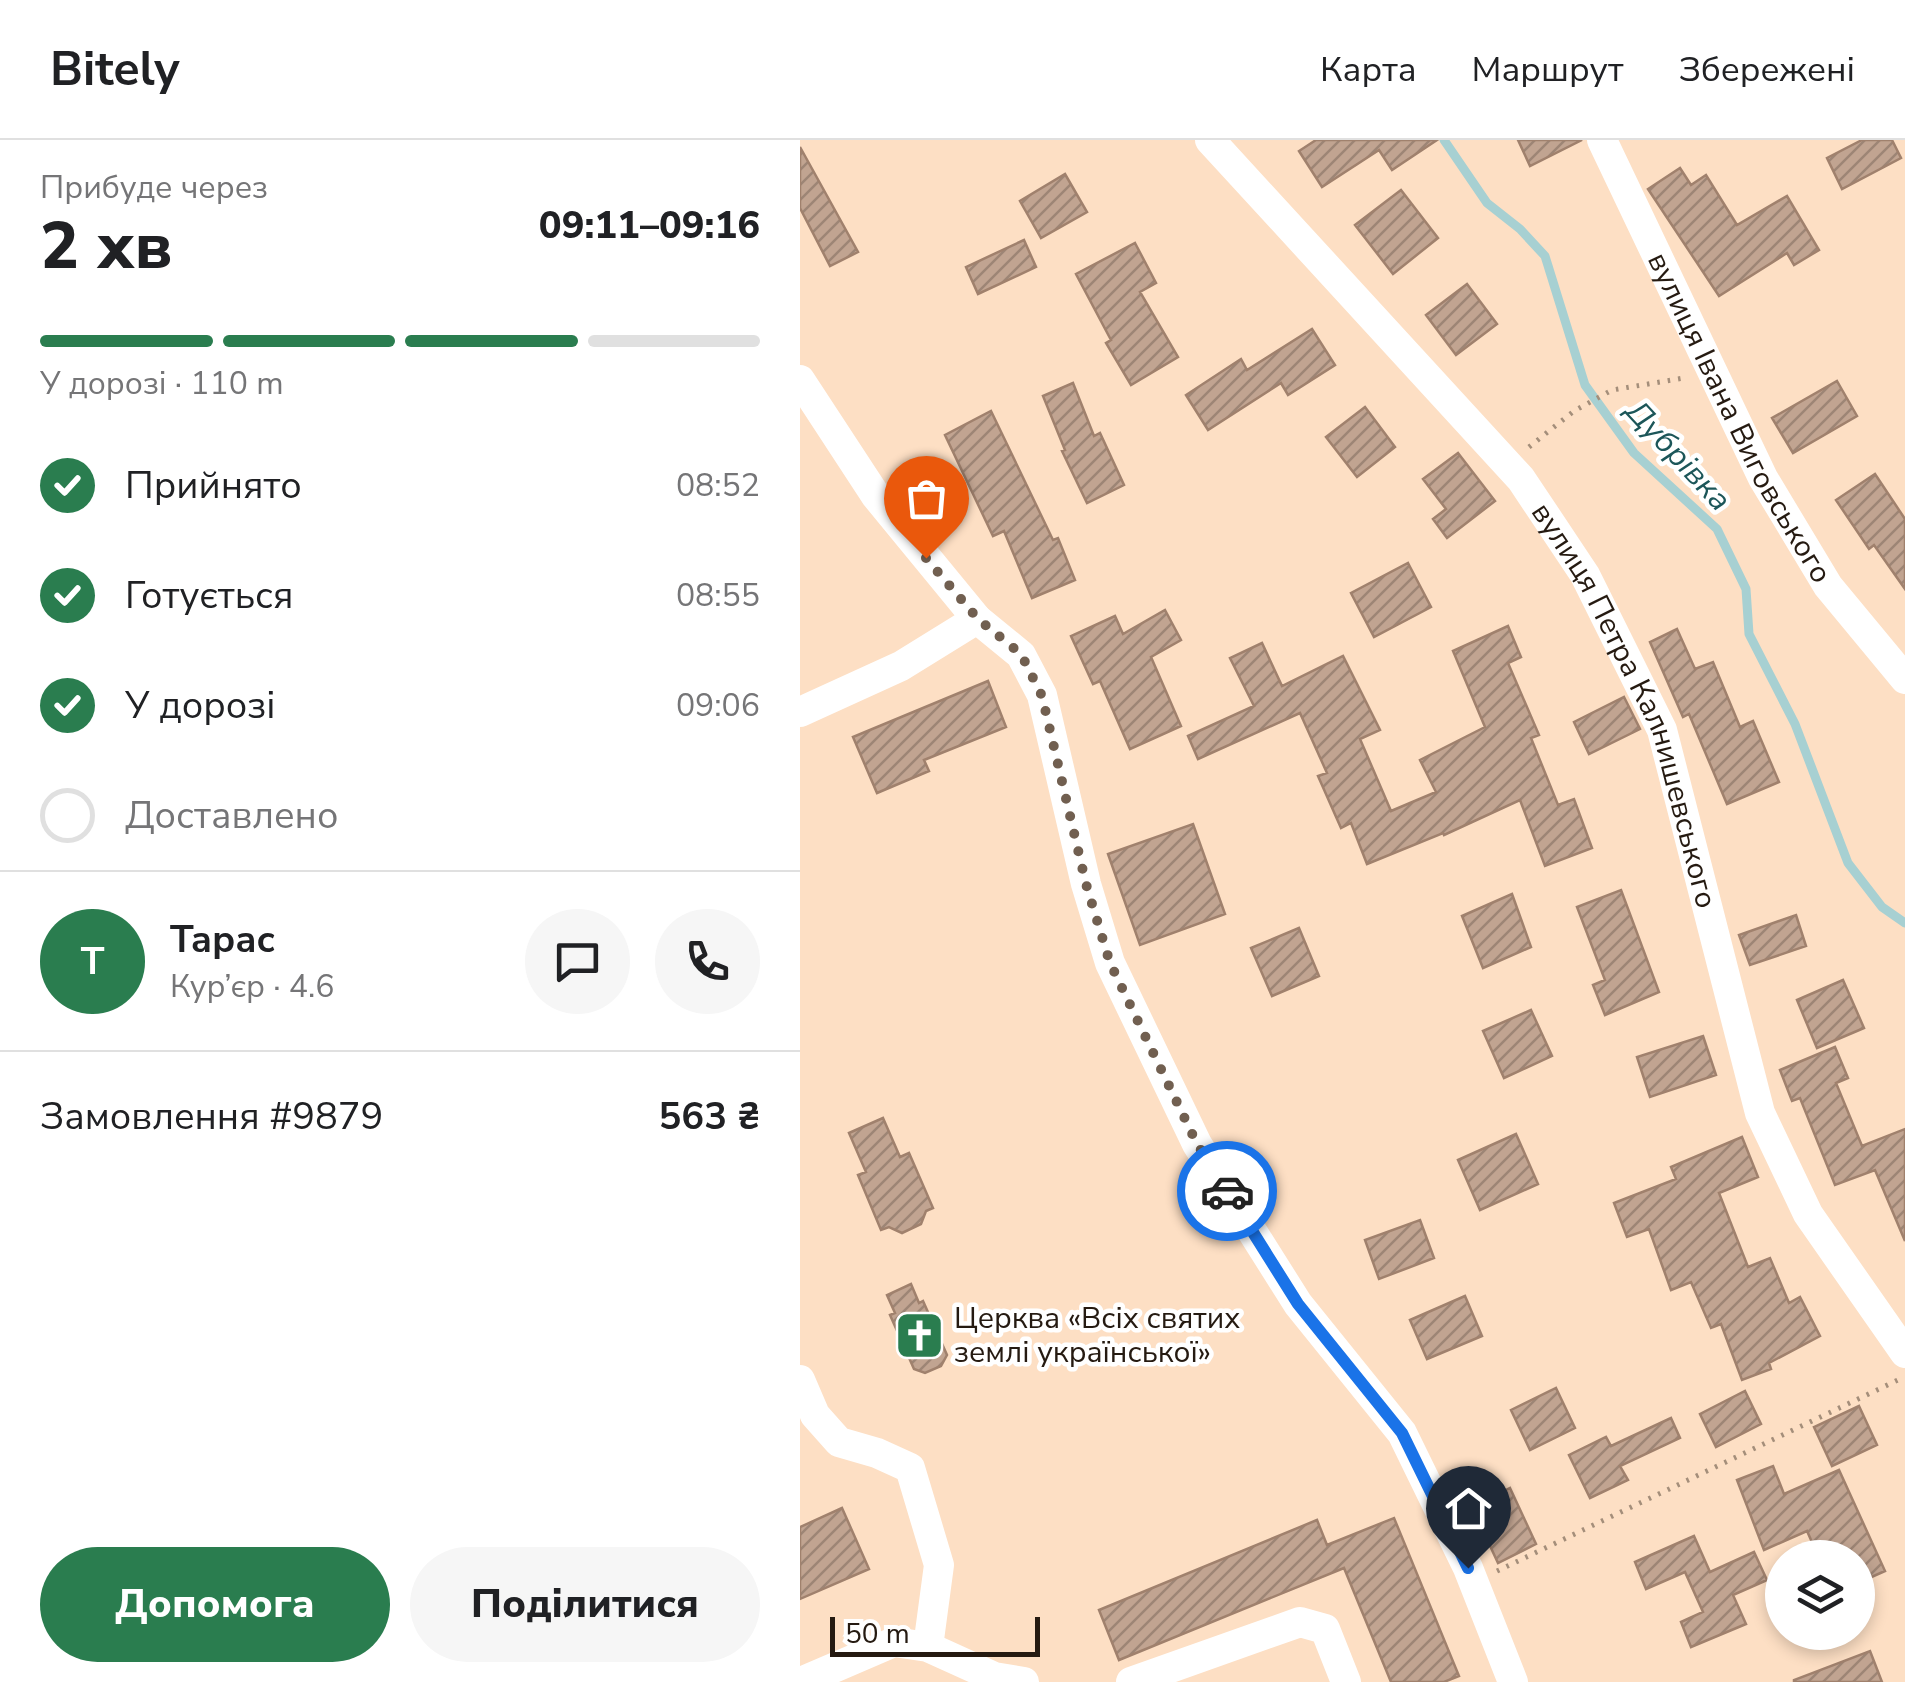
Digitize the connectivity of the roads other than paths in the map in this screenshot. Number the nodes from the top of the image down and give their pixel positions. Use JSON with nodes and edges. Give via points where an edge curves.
{"nodes":[{"id":1,"x":1210,"y":140,"type":"edge"},
{"id":2,"x":1602,"y":140,"type":"edge"},
{"id":3,"x":800,"y":380,"type":"edge"},
{"id":4,"x":978,"y":619,"type":"junction"},
{"id":5,"x":1905,"y":679,"type":"edge"},
{"id":6,"x":800,"y":712,"type":"edge"},
{"id":7,"x":1905,"y":1353,"type":"edge"},
{"id":8,"x":800,"y":1380,"type":"edge"},
{"id":9,"x":928,"y":1647,"type":"junction"},
{"id":10,"x":801,"y":1682,"type":"edge"},
{"id":11,"x":1024,"y":1682,"type":"edge"},
{"id":12,"x":1131,"y":1682,"type":"edge"},
{"id":13,"x":1346,"y":1682,"type":"edge"},
{"id":14,"x":1513,"y":1682,"type":"edge"}],
"edges":[{"from":1,"to":7,"type":"street","name":"вулиця Петра Калнишевського","via":[[1508,464],[1585,574],[1662,730],[1760,1112],[1808,1214]]},
{"from":2,"to":5,"type":"street","name":"вулиця Івана Виговського","via":[[1763,478],[1828,586]]},
{"from":3,"to":4,"type":"street","via":[[876,496]]},
{"from":4,"to":6,"type":"street","via":[[901,666]]},
{"from":4,"to":14,"type":"street","via":[[1021,654],[1042,696],[1110,963],[1197,1144],[1298,1304],[1402,1433]]},
{"from":8,"to":9,"type":"street","via":[[815,1415],[838,1442],[910,1468],[939,1565]]},
{"from":9,"to":10,"type":"street","via":[[894,1642]]},
{"from":9,"to":11,"type":"street"},
{"from":12,"to":13,"type":"street","via":[[1300,1622],[1325,1630]]}]}
